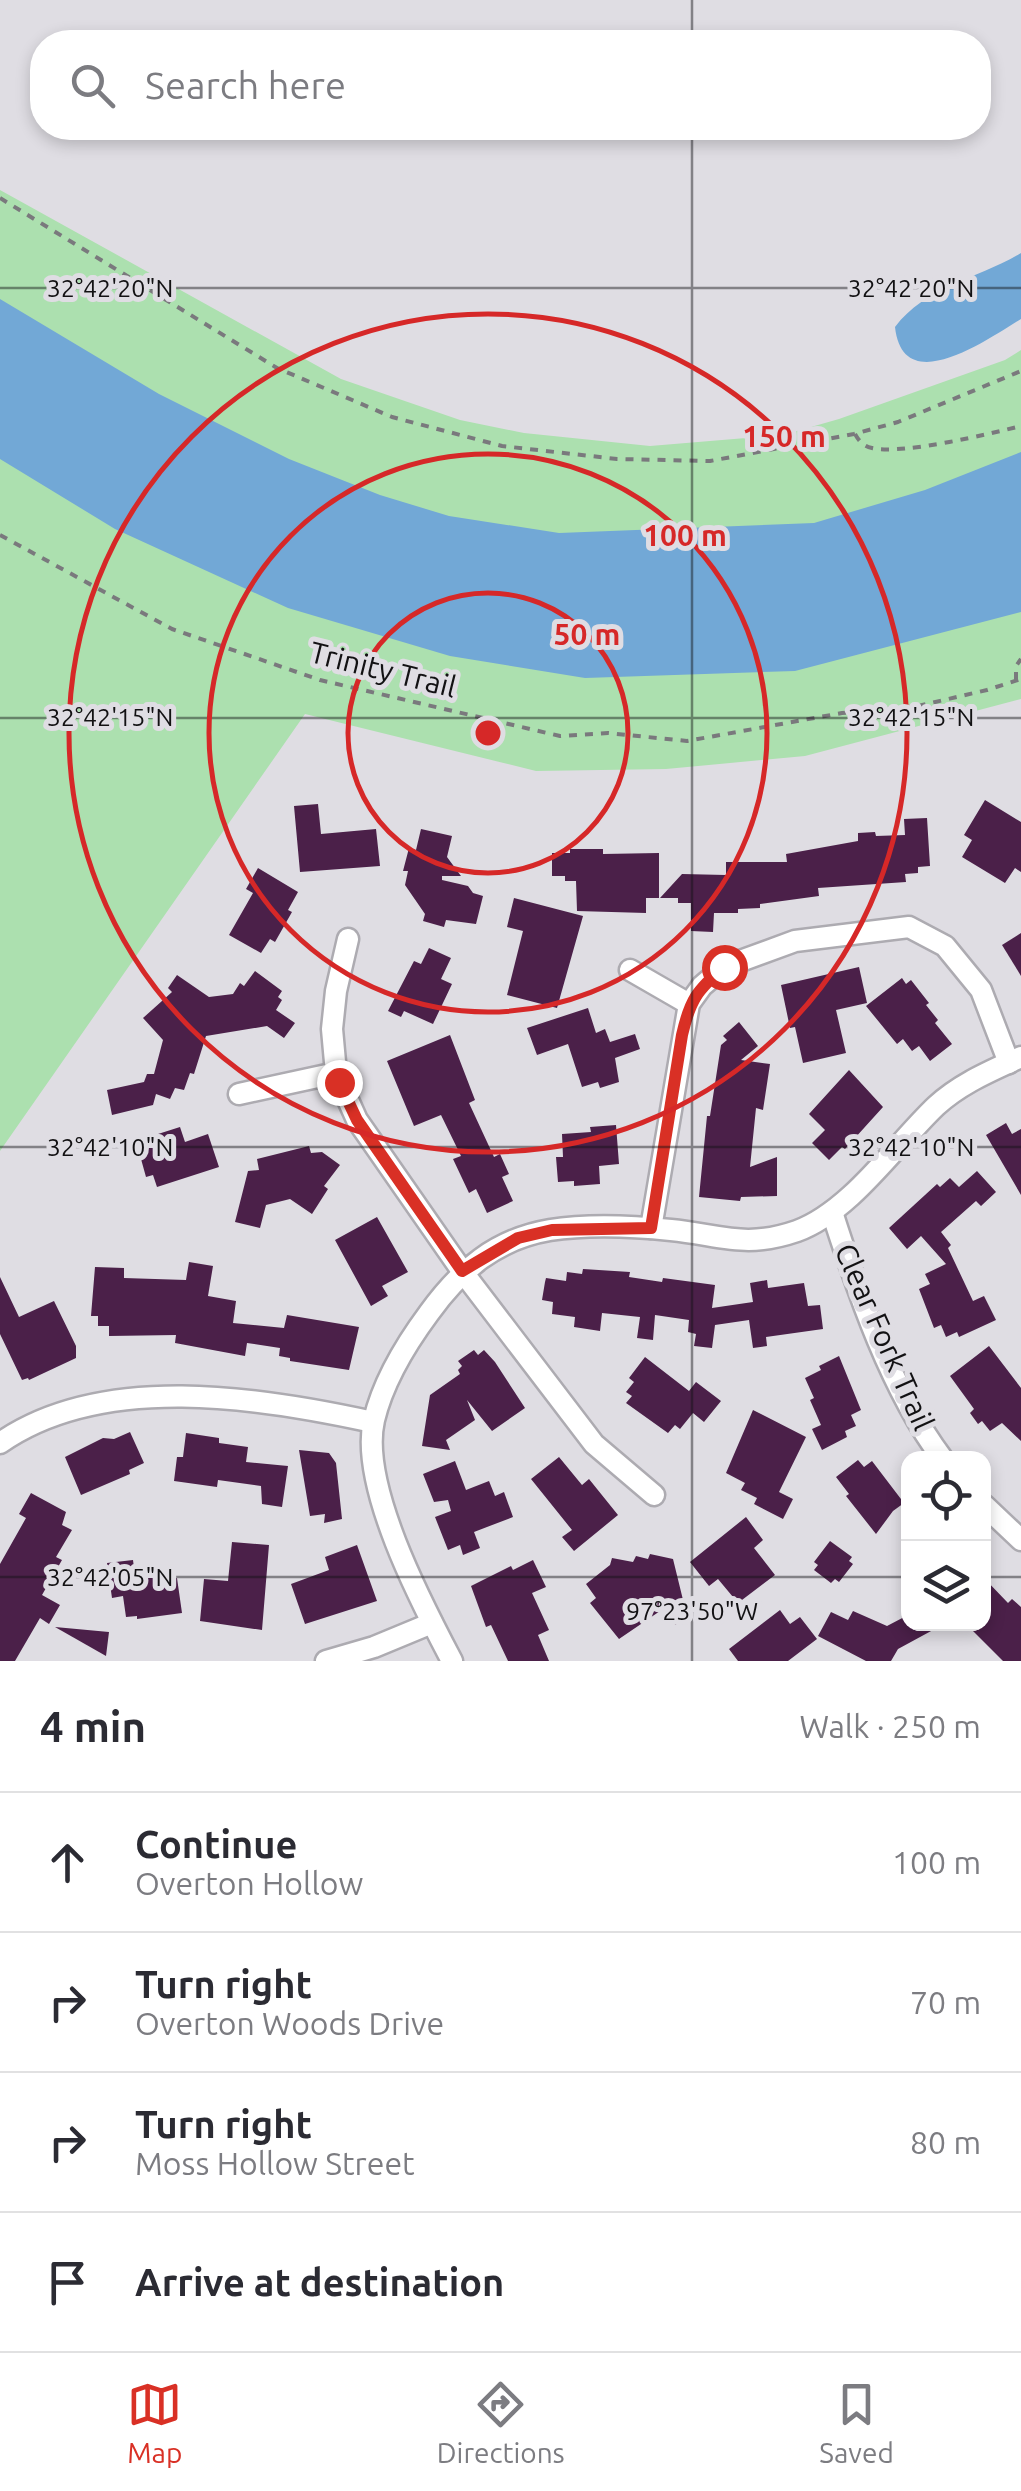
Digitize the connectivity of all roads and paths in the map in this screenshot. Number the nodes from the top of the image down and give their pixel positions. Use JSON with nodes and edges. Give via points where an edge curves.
{"nodes":[{"id":1,"x":0,"y":198,"type":"edge"},
{"id":2,"x":1021,"y":371,"type":"edge"},
{"id":3,"x":1021,"y":426,"type":"edge"},
{"id":4,"x":855,"y":434,"type":"junction"},
{"id":5,"x":0,"y":535,"type":"edge"},
{"id":6,"x":1021,"y":660,"type":"edge"},
{"id":7,"x":1019,"y":679,"type":"edge"},
{"id":8,"x":348,"y":939,"type":"dead end"},
{"id":9,"x":630,"y":970,"type":"dead end"},
{"id":10,"x":690,"y":1004,"type":"junction"},
{"id":11,"x":1015,"y":1060,"type":"edge"},
{"id":12,"x":336,"y":1073,"type":"junction"},
{"id":13,"x":239,"y":1094,"type":"dead end"},
{"id":14,"x":832,"y":1212,"type":"junction"},
{"id":15,"x":651,"y":1228,"type":"junction"},
{"id":16,"x":462,"y":1271,"type":"junction"},
{"id":17,"x":373,"y":1422,"type":"junction"},
{"id":18,"x":0,"y":1443,"type":"edge"},
{"id":19,"x":937,"y":1451,"type":"edge"},
{"id":20,"x":654,"y":1496,"type":"dead end"},
{"id":21,"x":991,"y":1512,"type":"edge"},
{"id":22,"x":1021,"y":1540,"type":"edge"},
{"id":23,"x":432,"y":1623,"type":"junction"},
{"id":24,"x":326,"y":1661,"type":"edge"},
{"id":25,"x":452,"y":1661,"type":"edge"}],
"edges":[{"from":1,"to":4,"type":"path","via":[[278,368],[392,417],[502,446],[617,459],[710,462]]},
{"from":2,"to":4,"type":"path"},
{"from":3,"to":4,"type":"path","via":[[882,449],[865,446]]},
{"from":5,"to":7,"type":"path","name":"Trinity Trail","via":[[172,629],[320,680],[560,736],[687,741],[918,706]]},
{"from":6,"to":7,"type":"path","name":"Trinity Trail"},
{"from":8,"to":12,"type":"street","via":[[332,1029]]},
{"from":9,"to":10,"type":"street"},
{"from":10,"to":11,"type":"street","via":[[724,967],[794,941],[909,927],[945,946],[981,990]]},
{"from":10,"to":15,"type":"street"},
{"from":11,"to":14,"type":"street","via":[[939,1103]]},
{"from":12,"to":13,"type":"street"},
{"from":12,"to":16,"type":"street","via":[[357,1120]]},
{"from":14,"to":15,"type":"street","via":[[774,1239],[738,1242]]},
{"from":14,"to":19,"type":"street","name":"Clear Fork Trail","via":[[877,1333]]},
{"from":15,"to":16,"type":"street","via":[[552,1230],[518,1238]]},
{"from":16,"to":17,"type":"street","via":[[410,1338]]},
{"from":16,"to":20,"type":"street","via":[[594,1444]]},
{"from":17,"to":18,"type":"street","via":[[276,1403],[117,1401],[53,1414]]},
{"from":17,"to":23,"type":"street","via":[[374,1467],[391,1530]]},
{"from":21,"to":22,"type":"street"},
{"from":23,"to":24,"type":"street"},
{"from":23,"to":25,"type":"street"}]}
